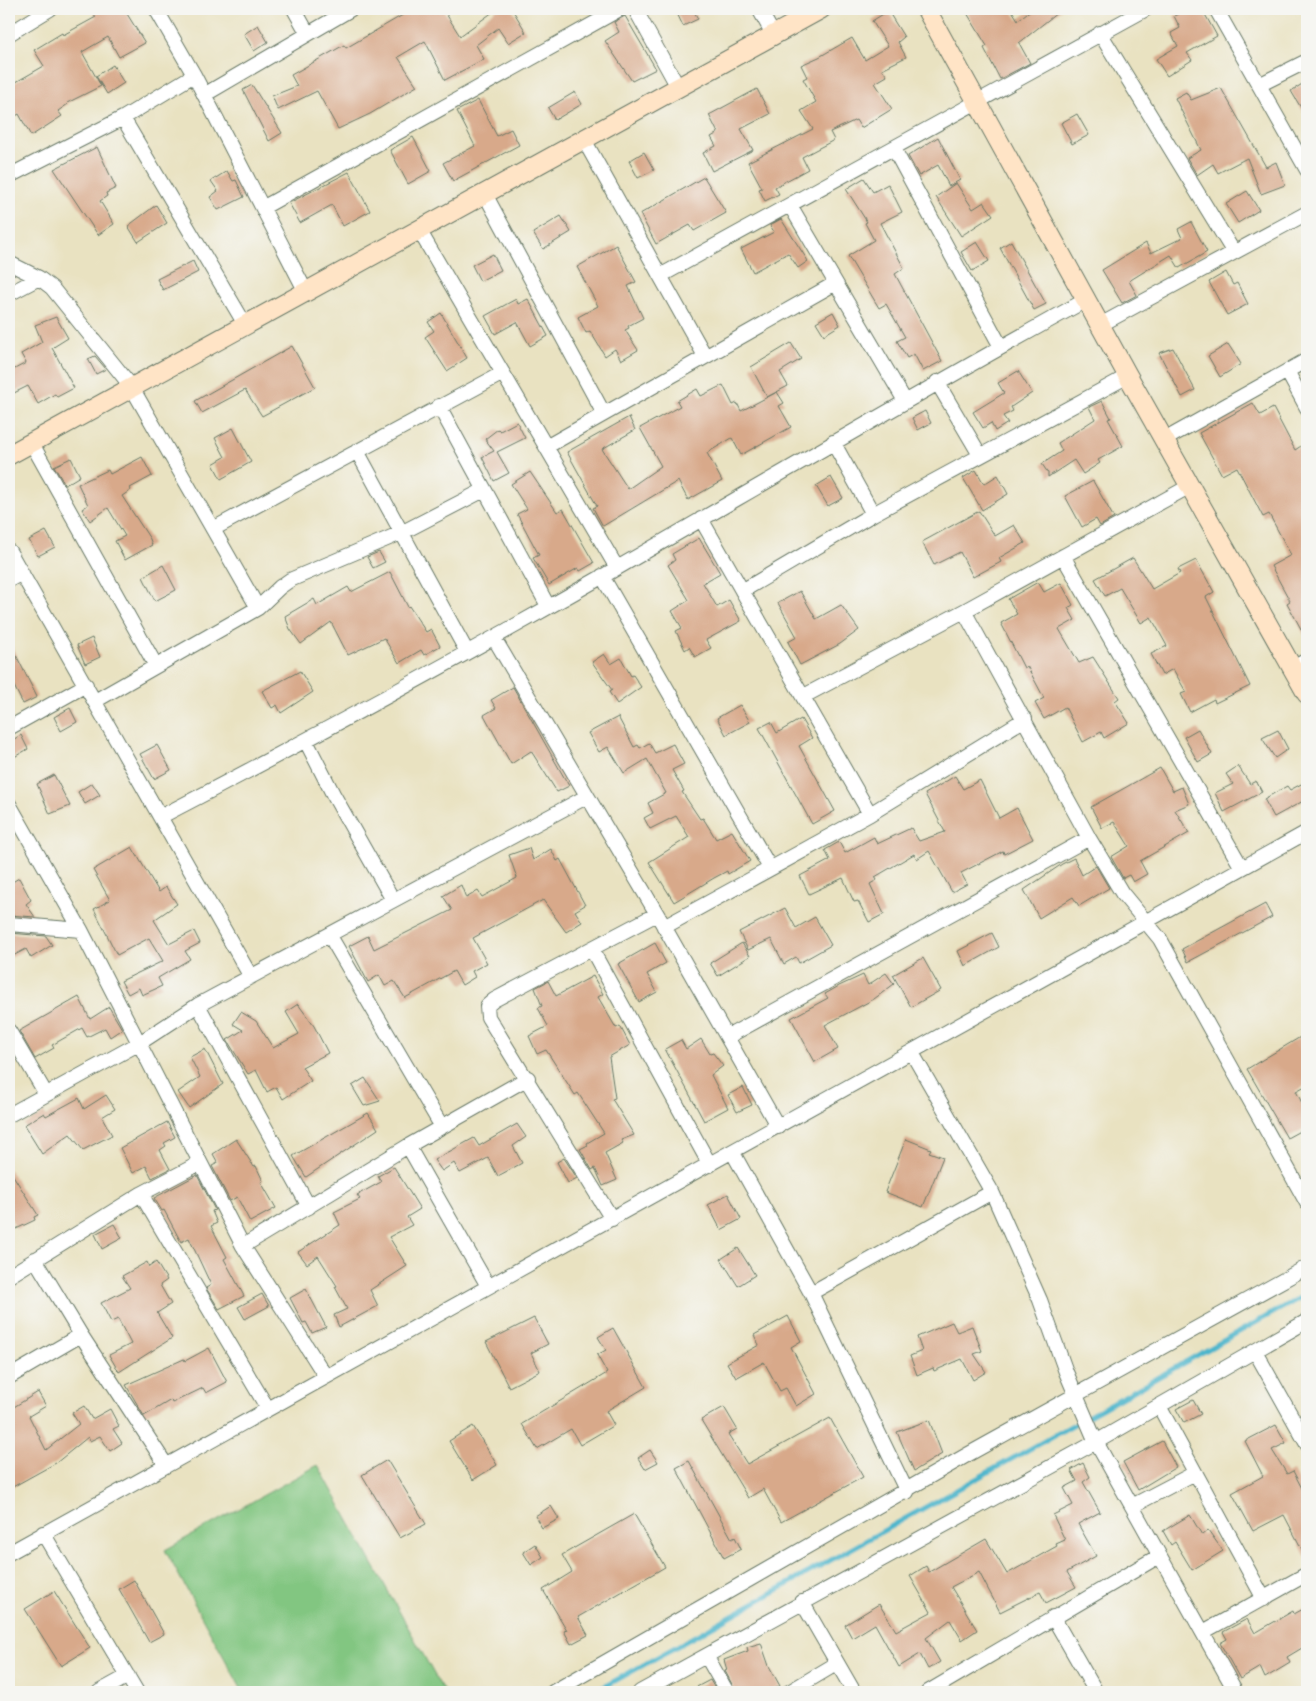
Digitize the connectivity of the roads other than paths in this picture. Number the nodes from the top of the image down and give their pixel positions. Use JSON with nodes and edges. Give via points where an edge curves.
{"nodes":[{"id":1,"x":50,"y":9,"type":"edge"},
{"id":2,"x":156,"y":9,"type":"edge"},
{"id":3,"x":294,"y":9,"type":"edge"},
{"id":4,"x":351,"y":9,"type":"edge"},
{"id":5,"x":620,"y":9,"type":"edge"},
{"id":6,"x":636,"y":9,"type":"edge"},
{"id":7,"x":758,"y":9,"type":"edge"},
{"id":8,"x":821,"y":9,"type":"edge"},
{"id":9,"x":926,"y":9,"type":"edge"},
{"id":10,"x":1146,"y":9,"type":"edge"},
{"id":11,"x":1216,"y":9,"type":"edge"},
{"id":12,"x":1100,"y":33,"type":"junction"},
{"id":13,"x":9,"y":34,"type":"edge"},
{"id":14,"x":308,"y":34,"type":"junction"},
{"id":15,"x":772,"y":34,"type":"junction"},
{"id":16,"x":1307,"y":61,"type":"edge"},
{"id":17,"x":194,"y":75,"type":"junction"},
{"id":18,"x":1260,"y":85,"type":"junction"},
{"id":19,"x":678,"y":86,"type":"junction"},
{"id":20,"x":204,"y":94,"type":"junction"},
{"id":21,"x":976,"y":100,"type":"junction"},
{"id":22,"x":123,"y":118,"type":"junction"},
{"id":23,"x":583,"y":138,"type":"junction"},
{"id":24,"x":894,"y":148,"type":"junction"},
{"id":25,"x":1307,"y":170,"type":"edge"},
{"id":26,"x":9,"y":176,"type":"edge"},
{"id":27,"x":485,"y":194,"type":"junction"},
{"id":28,"x":790,"y":205,"type":"junction"},
{"id":29,"x":264,"y":207,"type":"junction"},
{"id":30,"x":1307,"y":213,"type":"edge"},
{"id":31,"x":419,"y":230,"type":"junction"},
{"id":32,"x":1233,"y":252,"type":"junction"},
{"id":33,"x":9,"y":262,"type":"edge"},
{"id":34,"x":660,"y":276,"type":"junction"},
{"id":35,"x":39,"y":278,"type":"junction"},
{"id":36,"x":834,"y":284,"type":"junction"},
{"id":37,"x":306,"y":292,"type":"junction"},
{"id":38,"x":9,"y":294,"type":"edge"},
{"id":39,"x":1086,"y":300,"type":"junction"},
{"id":40,"x":1100,"y":324,"type":"junction"},
{"id":41,"x":246,"y":326,"type":"junction"},
{"id":42,"x":1001,"y":347,"type":"junction"},
{"id":43,"x":705,"y":356,"type":"junction"},
{"id":44,"x":1307,"y":360,"type":"edge"},
{"id":45,"x":1286,"y":371,"type":"junction"},
{"id":46,"x":503,"y":373,"type":"junction"},
{"id":47,"x":1128,"y":376,"type":"junction"},
{"id":48,"x":937,"y":382,"type":"junction"},
{"id":49,"x":131,"y":386,"type":"junction"},
{"id":50,"x":905,"y":401,"type":"junction"},
{"id":51,"x":439,"y":406,"type":"junction"},
{"id":52,"x":1307,"y":408,"type":"edge"},
{"id":53,"x":604,"y":414,"type":"junction"},
{"id":54,"x":1164,"y":440,"type":"junction"},
{"id":55,"x":31,"y":442,"type":"junction"},
{"id":56,"x":833,"y":442,"type":"junction"},
{"id":57,"x":546,"y":447,"type":"junction"},
{"id":58,"x":357,"y":451,"type":"junction"},
{"id":59,"x":9,"y":455,"type":"edge"},
{"id":60,"x":980,"y":455,"type":"junction"},
{"id":61,"x":1190,"y":486,"type":"junction"},
{"id":62,"x":484,"y":490,"type":"junction"},
{"id":63,"x":873,"y":514,"type":"junction"},
{"id":64,"x":701,"y":519,"type":"junction"},
{"id":65,"x":213,"y":529,"type":"junction"},
{"id":66,"x":401,"y":533,"type":"junction"},
{"id":67,"x":9,"y":551,"type":"edge"},
{"id":68,"x":1063,"y":556,"type":"junction"},
{"id":69,"x":617,"y":568,"type":"junction"},
{"id":70,"x":22,"y":573,"type":"junction"},
{"id":71,"x":602,"y":576,"type":"junction"},
{"id":72,"x":9,"y":580,"type":"edge"},
{"id":73,"x":742,"y":591,"type":"junction"},
{"id":74,"x":548,"y":606,"type":"junction"},
{"id":75,"x":258,"y":608,"type":"junction"},
{"id":76,"x":964,"y":611,"type":"junction"},
{"id":77,"x":494,"y":638,"type":"junction"},
{"id":78,"x":467,"y":652,"type":"junction"},
{"id":79,"x":1300,"y":664,"type":"edge"},
{"id":80,"x":156,"y":666,"type":"junction"},
{"id":81,"x":86,"y":685,"type":"junction"},
{"id":82,"x":1307,"y":694,"type":"edge"},
{"id":83,"x":804,"y":696,"type":"junction"},
{"id":84,"x":95,"y":701,"type":"junction"},
{"id":85,"x":1025,"y":719,"type":"junction"},
{"id":86,"x":9,"y":728,"type":"edge"},
{"id":87,"x":306,"y":740,"type":"junction"},
{"id":88,"x":586,"y":797,"type":"junction"},
{"id":89,"x":9,"y":804,"type":"edge"},
{"id":90,"x":870,"y":814,"type":"junction"},
{"id":91,"x":160,"y":817,"type":"junction"},
{"id":92,"x":1307,"y":832,"type":"edge"},
{"id":93,"x":1089,"y":838,"type":"junction"},
{"id":94,"x":770,"y":868,"type":"junction"},
{"id":95,"x":1242,"y":868,"type":"junction"},
{"id":96,"x":393,"y":900,"type":"junction"},
{"id":97,"x":656,"y":914,"type":"junction"},
{"id":98,"x":1147,"y":922,"type":"junction"},
{"id":99,"x":9,"y":924,"type":"edge"},
{"id":100,"x":664,"y":927,"type":"junction"},
{"id":101,"x":81,"y":930,"type":"junction"},
{"id":102,"x":330,"y":936,"type":"junction"},
{"id":103,"x":592,"y":950,"type":"junction"},
{"id":104,"x":251,"y":977,"type":"junction"},
{"id":105,"x":198,"y":1005,"type":"junction"},
{"id":106,"x":9,"y":1031,"type":"edge"},
{"id":107,"x":727,"y":1037,"type":"junction"},
{"id":108,"x":138,"y":1044,"type":"junction"},
{"id":109,"x":912,"y":1053,"type":"junction"},
{"id":110,"x":528,"y":1078,"type":"junction"},
{"id":111,"x":46,"y":1094,"type":"junction"},
{"id":112,"x":9,"y":1116,"type":"edge"},
{"id":113,"x":442,"y":1127,"type":"junction"},
{"id":114,"x":778,"y":1127,"type":"junction"},
{"id":115,"x":408,"y":1146,"type":"junction"},
{"id":116,"x":733,"y":1153,"type":"junction"},
{"id":117,"x":200,"y":1163,"type":"junction"},
{"id":118,"x":710,"y":1165,"type":"junction"},
{"id":119,"x":992,"y":1192,"type":"junction"},
{"id":120,"x":141,"y":1194,"type":"junction"},
{"id":121,"x":1307,"y":1203,"type":"edge"},
{"id":122,"x":309,"y":1207,"type":"junction"},
{"id":123,"x":612,"y":1219,"type":"junction"},
{"id":124,"x":243,"y":1246,"type":"junction"},
{"id":125,"x":35,"y":1259,"type":"junction"},
{"id":126,"x":1307,"y":1267,"type":"edge"},
{"id":127,"x":9,"y":1276,"type":"edge"},
{"id":128,"x":488,"y":1286,"type":"junction"},
{"id":129,"x":811,"y":1293,"type":"junction"},
{"id":130,"x":1307,"y":1321,"type":"edge"},
{"id":131,"x":81,"y":1335,"type":"junction"},
{"id":132,"x":1255,"y":1351,"type":"junction"},
{"id":133,"x":9,"y":1377,"type":"edge"},
{"id":134,"x":326,"y":1377,"type":"junction"},
{"id":135,"x":1075,"y":1396,"type":"junction"},
{"id":136,"x":1159,"y":1406,"type":"junction"},
{"id":137,"x":268,"y":1409,"type":"junction"},
{"id":138,"x":1096,"y":1442,"type":"junction"},
{"id":139,"x":1307,"y":1444,"type":"edge"},
{"id":140,"x":166,"y":1466,"type":"junction"},
{"id":141,"x":1196,"y":1473,"type":"junction"},
{"id":142,"x":907,"y":1492,"type":"junction"},
{"id":143,"x":1132,"y":1506,"type":"junction"},
{"id":144,"x":43,"y":1534,"type":"junction"},
{"id":145,"x":9,"y":1553,"type":"edge"},
{"id":146,"x":1159,"y":1556,"type":"junction"},
{"id":147,"x":1307,"y":1574,"type":"edge"},
{"id":148,"x":1264,"y":1599,"type":"junction"},
{"id":149,"x":802,"y":1602,"type":"junction"},
{"id":150,"x":1053,"y":1617,"type":"junction"},
{"id":151,"x":1202,"y":1632,"type":"junction"},
{"id":152,"x":707,"y":1657,"type":"junction"},
{"id":153,"x":836,"y":1664,"type":"junction"},
{"id":154,"x":128,"y":1676,"type":"junction"},
{"id":155,"x":99,"y":1692,"type":"edge"},
{"id":156,"x":137,"y":1692,"type":"edge"},
{"id":157,"x":553,"y":1692,"type":"edge"},
{"id":158,"x":643,"y":1692,"type":"edge"},
{"id":159,"x":727,"y":1692,"type":"edge"},
{"id":160,"x":789,"y":1692,"type":"edge"},
{"id":161,"x":854,"y":1692,"type":"edge"},
{"id":162,"x":928,"y":1692,"type":"edge"},
{"id":163,"x":1096,"y":1692,"type":"edge"},
{"id":164,"x":1236,"y":1692,"type":"edge"}],
"edges":[{"from":1,"to":13,"type":"street"},
{"from":2,"to":17,"type":"street"},
{"from":3,"to":14,"type":"street"},
{"from":4,"to":14,"type":"street"},
{"from":5,"to":29,"type":"street"},
{"from":6,"to":19,"type":"street"},
{"from":7,"to":15,"type":"street"},
{"from":8,"to":15,"type":"street"},
{"from":9,"to":21,"type":"street"},
{"from":10,"to":12,"type":"street"},
{"from":11,"to":18,"type":"street"},
{"from":12,"to":21,"type":"street"},
{"from":12,"to":32,"type":"street"},
{"from":14,"to":20,"type":"street"},
{"from":15,"to":19,"type":"street"},
{"from":16,"to":18,"type":"street"},
{"from":17,"to":20,"type":"street"},
{"from":17,"to":22,"type":"street"},
{"from":18,"to":25,"type":"street"},
{"from":19,"to":23,"type":"street"},
{"from":20,"to":29,"type":"street"},
{"from":21,"to":24,"type":"street"},
{"from":21,"to":39,"type":"street"},
{"from":22,"to":26,"type":"street"},
{"from":22,"to":41,"type":"street"},
{"from":23,"to":27,"type":"street"},
{"from":23,"to":34,"type":"street"},
{"from":24,"to":28,"type":"street"},
{"from":24,"to":42,"type":"street"},
{"from":27,"to":31,"type":"street"},
{"from":27,"to":53,"type":"street"},
{"from":28,"to":34,"type":"street"},
{"from":28,"to":36,"type":"street"},
{"from":29,"to":37,"type":"street"},
{"from":30,"to":32,"type":"street"},
{"from":31,"to":37,"type":"street"},
{"from":31,"to":46,"type":"street"},
{"from":32,"to":40,"type":"street"},
{"from":33,"to":35,"type":"street"},
{"from":34,"to":43,"type":"street"},
{"from":35,"to":38,"type":"street"},
{"from":35,"to":49,"type":"street","via":[[52,288]]},
{"from":36,"to":43,"type":"street"},
{"from":36,"to":50,"type":"street"},
{"from":37,"to":41,"type":"street"},
{"from":39,"to":40,"type":"street"},
{"from":39,"to":42,"type":"street"},
{"from":40,"to":47,"type":"street"},
{"from":41,"to":49,"type":"street"},
{"from":42,"to":48,"type":"street"},
{"from":43,"to":53,"type":"street"},
{"from":44,"to":45,"type":"street"},
{"from":45,"to":52,"type":"street"},
{"from":45,"to":54,"type":"street"},
{"from":46,"to":51,"type":"street"},
{"from":46,"to":57,"type":"street"},
{"from":47,"to":54,"type":"street"},
{"from":47,"to":60,"type":"street"},
{"from":48,"to":50,"type":"street"},
{"from":48,"to":60,"type":"street"},
{"from":49,"to":55,"type":"street"},
{"from":49,"to":65,"type":"street"},
{"from":50,"to":56,"type":"street"},
{"from":51,"to":58,"type":"street"},
{"from":51,"to":62,"type":"street"},
{"from":53,"to":57,"type":"street"},
{"from":54,"to":61,"type":"street"},
{"from":55,"to":59,"type":"street"},
{"from":55,"to":80,"type":"street"},
{"from":56,"to":63,"type":"street"},
{"from":56,"to":64,"type":"street"},
{"from":57,"to":69,"type":"street"},
{"from":58,"to":65,"type":"street"},
{"from":58,"to":66,"type":"street"},
{"from":60,"to":63,"type":"street"},
{"from":61,"to":68,"type":"street"},
{"from":61,"to":79,"type":"street"},
{"from":62,"to":66,"type":"street"},
{"from":62,"to":74,"type":"street"},
{"from":63,"to":73,"type":"street"},
{"from":64,"to":69,"type":"street"},
{"from":64,"to":73,"type":"street"},
{"from":65,"to":75,"type":"street"},
{"from":66,"to":75,"type":"street","via":[[290,580]]},
{"from":66,"to":78,"type":"street"},
{"from":67,"to":70,"type":"street"},
{"from":68,"to":76,"type":"street"},
{"from":68,"to":95,"type":"street"},
{"from":69,"to":71,"type":"street"},
{"from":70,"to":72,"type":"street"},
{"from":70,"to":81,"type":"street"},
{"from":71,"to":74,"type":"street"},
{"from":71,"to":94,"type":"street"},
{"from":73,"to":83,"type":"street"},
{"from":74,"to":77,"type":"street"},
{"from":75,"to":80,"type":"street"},
{"from":76,"to":83,"type":"street"},
{"from":76,"to":85,"type":"street"},
{"from":77,"to":78,"type":"street"},
{"from":77,"to":88,"type":"street"},
{"from":78,"to":87,"type":"street"},
{"from":79,"to":82,"type":"street"},
{"from":80,"to":84,"type":"street"},
{"from":81,"to":84,"type":"street"},
{"from":81,"to":86,"type":"street"},
{"from":83,"to":90,"type":"street"},
{"from":84,"to":91,"type":"street"},
{"from":85,"to":90,"type":"street"},
{"from":85,"to":93,"type":"street"},
{"from":87,"to":91,"type":"street"},
{"from":87,"to":96,"type":"street"},
{"from":88,"to":96,"type":"street"},
{"from":88,"to":97,"type":"street"},
{"from":89,"to":101,"type":"street"},
{"from":90,"to":94,"type":"street"},
{"from":91,"to":104,"type":"street"},
{"from":92,"to":95,"type":"street"},
{"from":93,"to":98,"type":"street","via":[[1122,893]]},
{"from":93,"to":107,"type":"street"},
{"from":94,"to":100,"type":"street"},
{"from":95,"to":98,"type":"street"},
{"from":96,"to":102,"type":"street"},
{"from":97,"to":100,"type":"street"},
{"from":97,"to":103,"type":"street"},
{"from":98,"to":109,"type":"street"},
{"from":98,"to":121,"type":"street","via":[[1171,959]]},
{"from":99,"to":101,"type":"street"},
{"from":100,"to":107,"type":"street"},
{"from":101,"to":108,"type":"street"},
{"from":102,"to":104,"type":"street"},
{"from":102,"to":113,"type":"street"},
{"from":103,"to":110,"type":"street","via":[[487,1006],[488,1017]]},
{"from":103,"to":118,"type":"street"},
{"from":104,"to":105,"type":"street"},
{"from":105,"to":108,"type":"street"},
{"from":105,"to":122,"type":"street"},
{"from":106,"to":111,"type":"street"},
{"from":107,"to":114,"type":"street"},
{"from":108,"to":111,"type":"street"},
{"from":108,"to":117,"type":"street"},
{"from":109,"to":114,"type":"street"},
{"from":109,"to":119,"type":"street"},
{"from":110,"to":113,"type":"street"},
{"from":110,"to":123,"type":"street"},
{"from":111,"to":112,"type":"street"},
{"from":113,"to":115,"type":"street"},
{"from":114,"to":116,"type":"street"},
{"from":115,"to":122,"type":"street"},
{"from":115,"to":128,"type":"street"},
{"from":116,"to":118,"type":"street"},
{"from":116,"to":129,"type":"street"},
{"from":117,"to":120,"type":"street"},
{"from":117,"to":124,"type":"street"},
{"from":118,"to":123,"type":"street"},
{"from":119,"to":129,"type":"street"},
{"from":119,"to":135,"type":"street","via":[[1040,1300]]},
{"from":120,"to":125,"type":"street"},
{"from":120,"to":137,"type":"street"},
{"from":122,"to":124,"type":"street"},
{"from":123,"to":128,"type":"street"},
{"from":124,"to":134,"type":"street"},
{"from":125,"to":127,"type":"street"},
{"from":125,"to":131,"type":"street"},
{"from":126,"to":135,"type":"street"},
{"from":128,"to":134,"type":"street"},
{"from":129,"to":142,"type":"street"},
{"from":130,"to":132,"type":"street"},
{"from":131,"to":133,"type":"street"},
{"from":131,"to":140,"type":"street"},
{"from":132,"to":136,"type":"street"},
{"from":132,"to":139,"type":"street"},
{"from":134,"to":137,"type":"street"},
{"from":135,"to":138,"type":"street"},
{"from":135,"to":142,"type":"street"},
{"from":136,"to":138,"type":"street"},
{"from":136,"to":141,"type":"street"},
{"from":137,"to":140,"type":"street"},
{"from":138,"to":143,"type":"street"},
{"from":138,"to":149,"type":"street"},
{"from":140,"to":144,"type":"street"},
{"from":141,"to":143,"type":"street"},
{"from":141,"to":148,"type":"street"},
{"from":142,"to":157,"type":"street"},
{"from":143,"to":146,"type":"street"},
{"from":144,"to":145,"type":"street"},
{"from":144,"to":154,"type":"street"},
{"from":146,"to":150,"type":"street"},
{"from":146,"to":151,"type":"street"},
{"from":147,"to":148,"type":"street"},
{"from":148,"to":151,"type":"street"},
{"from":149,"to":152,"type":"street"},
{"from":149,"to":153,"type":"street"},
{"from":150,"to":162,"type":"street"},
{"from":150,"to":163,"type":"street"},
{"from":151,"to":164,"type":"street"},
{"from":152,"to":158,"type":"street"},
{"from":152,"to":159,"type":"street"},
{"from":153,"to":160,"type":"street"},
{"from":153,"to":161,"type":"street"},
{"from":154,"to":155,"type":"street"},
{"from":154,"to":156,"type":"street"}]}
